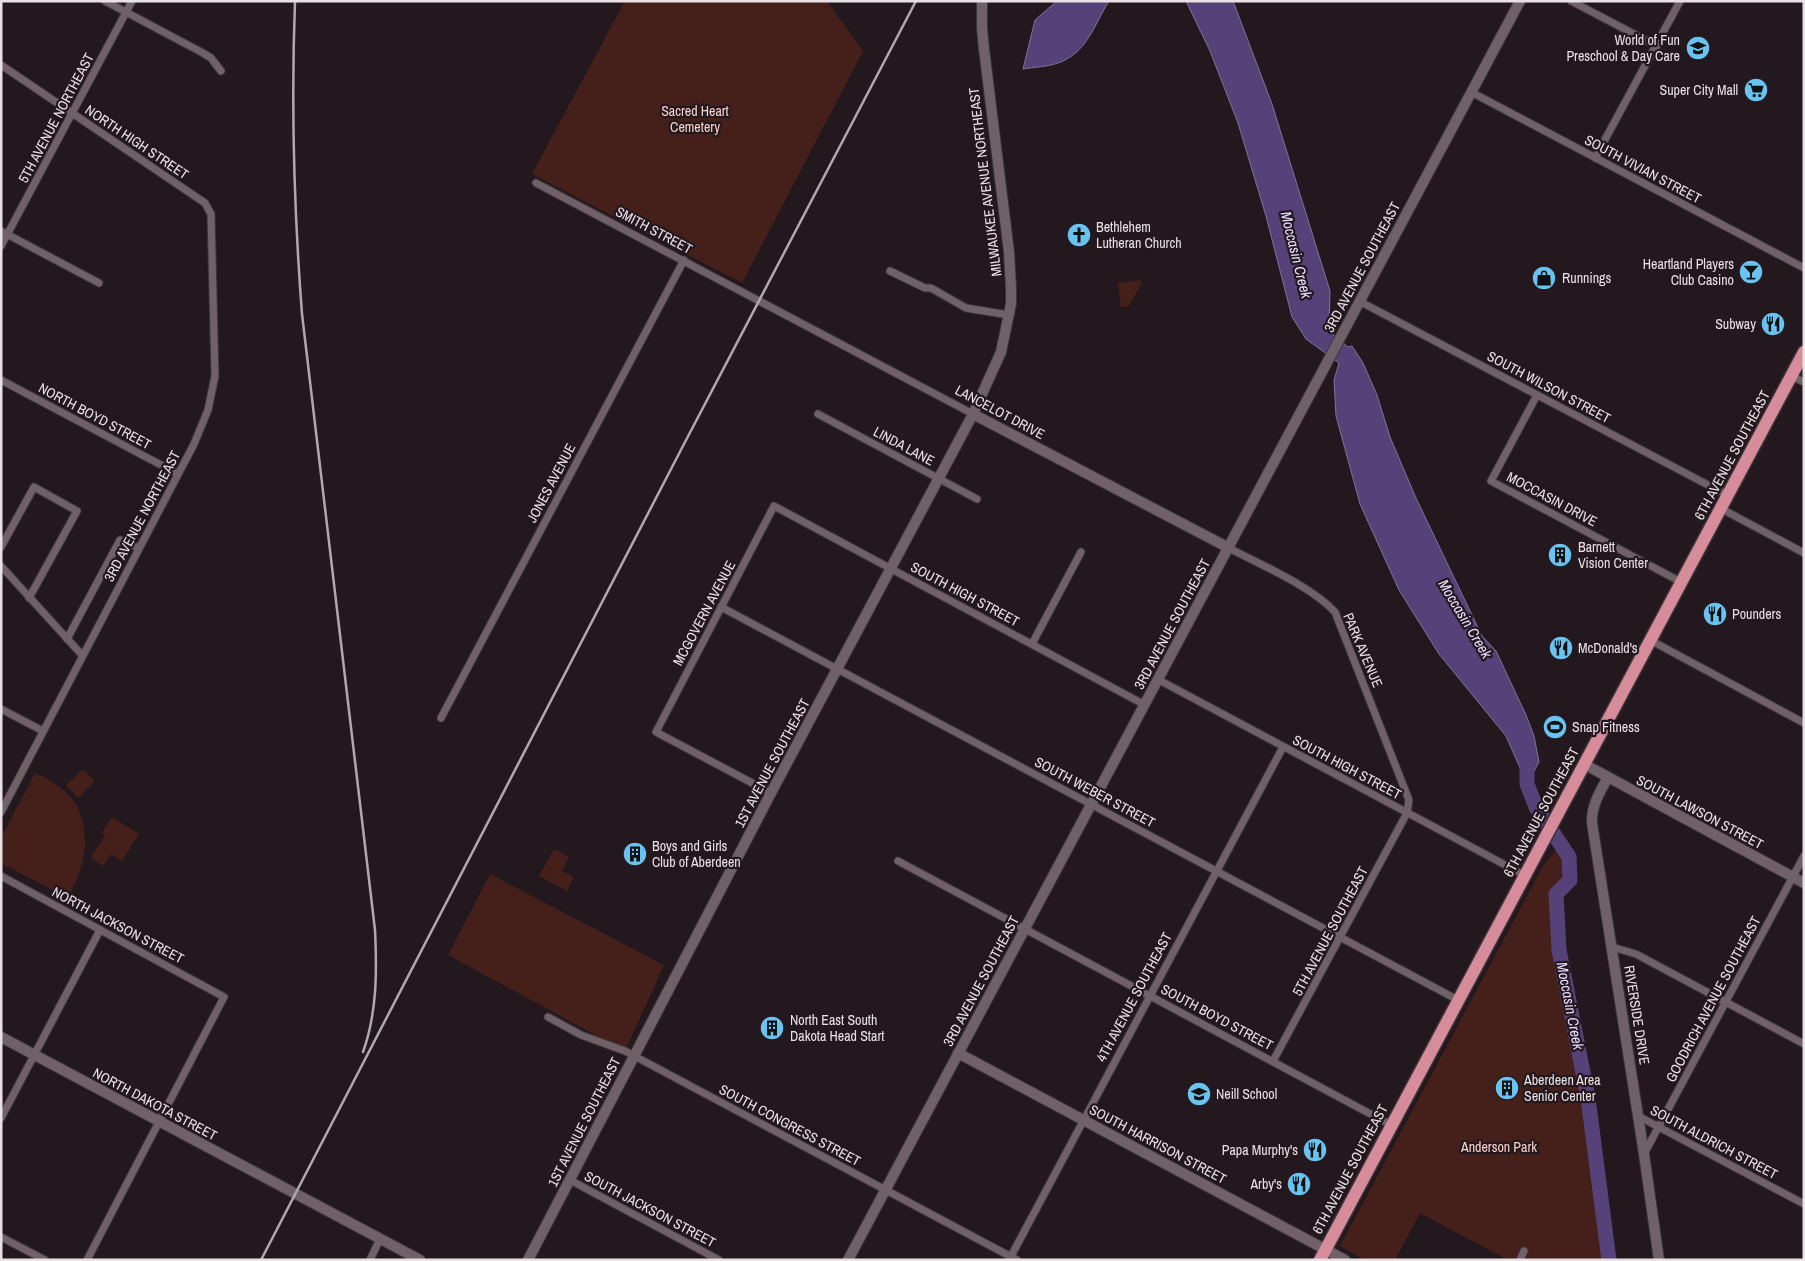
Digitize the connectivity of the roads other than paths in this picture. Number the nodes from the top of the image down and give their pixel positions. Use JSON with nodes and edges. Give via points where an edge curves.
{"nodes":[{"id":1,"x":105,"y":1,"type":"edge"},
{"id":2,"x":132,"y":1,"type":"edge"},
{"id":3,"x":982,"y":1,"type":"edge"},
{"id":4,"x":1520,"y":1,"type":"edge"},
{"id":5,"x":1571,"y":1,"type":"edge"},
{"id":6,"x":1680,"y":1,"type":"edge"},
{"id":7,"x":126,"y":12,"type":"junction"},
{"id":8,"x":1656,"y":46,"type":"junction"},
{"id":9,"x":1,"y":65,"type":"edge"},
{"id":10,"x":221,"y":71,"type":"dead end"},
{"id":11,"x":1471,"y":92,"type":"junction"},
{"id":12,"x":73,"y":113,"type":"junction"},
{"id":13,"x":1595,"y":158,"type":"junction"},
{"id":14,"x":536,"y":182,"type":"dead end"},
{"id":15,"x":209,"y":208,"type":"joint"},
{"id":16,"x":5,"y":233,"type":"edge"},
{"id":17,"x":1,"y":246,"type":"edge"},
{"id":18,"x":684,"y":260,"type":"junction"},
{"id":19,"x":1804,"y":268,"type":"edge"},
{"id":20,"x":890,"y":271,"type":"dead end"},
{"id":21,"x":99,"y":283,"type":"dead end"},
{"id":22,"x":759,"y":300,"type":"joint"},
{"id":23,"x":1359,"y":301,"type":"junction"},
{"id":24,"x":1009,"y":315,"type":"junction"},
{"id":25,"x":1804,"y":352,"type":"edge"},
{"id":26,"x":1791,"y":376,"type":"junction"},
{"id":27,"x":1,"y":380,"type":"edge"},
{"id":28,"x":1804,"y":382,"type":"edge"},
{"id":29,"x":1537,"y":395,"type":"junction"},
{"id":30,"x":818,"y":414,"type":"dead end"},
{"id":31,"x":973,"y":414,"type":"junction"},
{"id":32,"x":178,"y":474,"type":"junction"},
{"id":33,"x":939,"y":479,"type":"junction"},
{"id":34,"x":1727,"y":495,"type":"junction"},
{"id":35,"x":977,"y":499,"type":"dead end"},
{"id":36,"x":774,"y":506,"type":"joint"},
{"id":37,"x":1720,"y":508,"type":"junction"},
{"id":38,"x":1,"y":547,"type":"edge"},
{"id":39,"x":139,"y":548,"type":"junction"},
{"id":40,"x":1229,"y":548,"type":"junction"},
{"id":41,"x":1081,"y":552,"type":"dead end"},
{"id":42,"x":1804,"y":553,"type":"edge"},
{"id":43,"x":1,"y":566,"type":"edge"},
{"id":44,"x":891,"y":568,"type":"junction"},
{"id":45,"x":1681,"y":582,"type":"junction"},
{"id":46,"x":29,"y":598,"type":"junction"},
{"id":47,"x":721,"y":607,"type":"junction"},
{"id":48,"x":67,"y":639,"type":"junction"},
{"id":49,"x":1650,"y":640,"type":"junction"},
{"id":50,"x":1032,"y":644,"type":"junction"},
{"id":51,"x":82,"y":655,"type":"junction"},
{"id":52,"x":837,"y":669,"type":"junction"},
{"id":53,"x":1158,"y":680,"type":"junction"},
{"id":54,"x":1145,"y":705,"type":"junction"},
{"id":55,"x":1,"y":709,"type":"edge"},
{"id":56,"x":440,"y":718,"type":"dead end"},
{"id":57,"x":1804,"y":723,"type":"edge"},
{"id":58,"x":43,"y":731,"type":"junction"},
{"id":59,"x":1283,"y":747,"type":"junction"},
{"id":60,"x":1584,"y":764,"type":"junction"},
{"id":61,"x":1608,"y":777,"type":"junction"},
{"id":62,"x":771,"y":793,"type":"junction"},
{"id":63,"x":1091,"y":805,"type":"junction"},
{"id":64,"x":1,"y":812,"type":"edge"},
{"id":65,"x":1407,"y":813,"type":"junction"},
{"id":66,"x":1804,"y":856,"type":"edge"},
{"id":67,"x":898,"y":861,"type":"dead end"},
{"id":68,"x":1216,"y":871,"type":"junction"},
{"id":69,"x":1524,"y":875,"type":"junction"},
{"id":70,"x":1,"y":876,"type":"edge"},
{"id":71,"x":1792,"y":877,"type":"junction"},
{"id":72,"x":1804,"y":883,"type":"edge"},
{"id":73,"x":1025,"y":929,"type":"junction"},
{"id":74,"x":100,"y":930,"type":"junction"},
{"id":75,"x":1341,"y":938,"type":"junction"},
{"id":76,"x":1612,"y":947,"type":"junction"},
{"id":77,"x":1149,"y":995,"type":"junction"},
{"id":78,"x":1458,"y":1000,"type":"junction"},
{"id":79,"x":1726,"y":1002,"type":"junction"},
{"id":80,"x":548,"y":1017,"type":"dead end"},
{"id":81,"x":1,"y":1037,"type":"edge"},
{"id":82,"x":1804,"y":1044,"type":"edge"},
{"id":83,"x":958,"y":1053,"type":"junction"},
{"id":84,"x":34,"y":1055,"type":"junction"},
{"id":85,"x":634,"y":1056,"type":"junction"},
{"id":86,"x":1274,"y":1061,"type":"junction"},
{"id":87,"x":1638,"y":1116,"type":"junction"},
{"id":88,"x":1,"y":1118,"type":"edge"},
{"id":89,"x":1083,"y":1120,"type":"junction"},
{"id":90,"x":159,"y":1121,"type":"junction"},
{"id":91,"x":1391,"y":1125,"type":"junction"},
{"id":92,"x":1659,"y":1127,"type":"junction"},
{"id":93,"x":1644,"y":1154,"type":"junction"},
{"id":94,"x":570,"y":1180,"type":"junction"},
{"id":95,"x":885,"y":1189,"type":"junction"},
{"id":96,"x":1804,"y":1204,"type":"edge"},
{"id":97,"x":1,"y":1236,"type":"edge"},
{"id":98,"x":380,"y":1239,"type":"junction"},
{"id":99,"x":1524,"y":1251,"type":"dead end"},
{"id":100,"x":1322,"y":1254,"type":"edge"},
{"id":101,"x":1012,"y":1259,"type":"edge"},
{"id":102,"x":45,"y":1260,"type":"edge"},
{"id":103,"x":87,"y":1260,"type":"edge"},
{"id":104,"x":370,"y":1260,"type":"edge"},
{"id":105,"x":420,"y":1260,"type":"edge"},
{"id":106,"x":528,"y":1260,"type":"edge"},
{"id":107,"x":719,"y":1260,"type":"edge"},
{"id":108,"x":848,"y":1260,"type":"edge"},
{"id":109,"x":1346,"y":1260,"type":"edge"},
{"id":110,"x":1520,"y":1260,"type":"edge"},
{"id":111,"x":1659,"y":1260,"type":"edge"}],
"edges":[{"from":1,"to":7,"type":"street"},
{"from":2,"to":7,"type":"street","name":"5TH AVENUE NORTHEAST"},
{"from":3,"to":24,"type":"street","name":"MILWAUKEE AVENUE NORTHEAST","via":[[984,49],[1009,252]]},
{"from":4,"to":11,"type":"street","name":"3RD AVENUE SOUTHEAST"},
{"from":5,"to":8,"type":"street"},
{"from":6,"to":8,"type":"street"},
{"from":7,"to":10,"type":"street","via":[[203,53]]},
{"from":7,"to":12,"type":"street","name":"5TH AVENUE NORTHEAST"},
{"from":8,"to":13,"type":"street"},
{"from":9,"to":12,"type":"street","name":"NORTH HIGH STREET"},
{"from":11,"to":13,"type":"street","name":"SOUTH VIVIAN STREET"},
{"from":11,"to":23,"type":"street","name":"3RD AVENUE SOUTHEAST"},
{"from":12,"to":15,"type":"street","name":"NORTH HIGH STREET"},
{"from":12,"to":16,"type":"street","name":"5TH AVENUE NORTHEAST"},
{"from":13,"to":19,"type":"street","name":"SOUTH VIVIAN STREET"},
{"from":14,"to":18,"type":"street","name":"SMITH STREET"},
{"from":15,"to":32,"type":"street","name":"3RD AVENUE NORTHEAST","via":[[215,376],[202,426]]},
{"from":16,"to":17,"type":"street","name":"5TH AVENUE NORTHEAST"},
{"from":16,"to":21,"type":"street"},
{"from":18,"to":22,"type":"street","name":"SMITH STREET"},
{"from":18,"to":56,"type":"street","name":"JONES AVENUE"},
{"from":20,"to":24,"type":"street","via":[[931,288],[966,308]]},
{"from":22,"to":31,"type":"street","name":"LANCELOT DRIVE"},
{"from":23,"to":29,"type":"street","name":"SOUTH WILSON STREET"},
{"from":23,"to":40,"type":"street","name":"3RD AVENUE SOUTHEAST"},
{"from":24,"to":31,"type":"street","name":"MILWAUKEE AVENUE NORTHEAST","via":[[1001,352]]},
{"from":25,"to":26,"type":"highway","name":"6TH AVENUE SOUTHEAST"},
{"from":26,"to":28,"type":"street"},
{"from":26,"to":34,"type":"highway","name":"6TH AVENUE SOUTHEAST"},
{"from":27,"to":32,"type":"street","name":"NORTH BOYD STREET"},
{"from":29,"to":34,"type":"street","name":"SOUTH WILSON STREET"},
{"from":29,"to":45,"type":"street","name":"MOCCASIN DRIVE","via":[[1491,480]]},
{"from":30,"to":33,"type":"street","name":"LINDA LANE"},
{"from":31,"to":33,"type":"street","name":"1ST AVENUE SOUTHEAST"},
{"from":31,"to":40,"type":"street","name":"LANCELOT DRIVE"},
{"from":32,"to":39,"type":"street","name":"3RD AVENUE NORTHEAST"},
{"from":33,"to":35,"type":"street","name":"LINDA LANE"},
{"from":33,"to":44,"type":"street","name":"1ST AVENUE SOUTHEAST"},
{"from":34,"to":37,"type":"highway","name":"6TH AVENUE SOUTHEAST"},
{"from":36,"to":44,"type":"street","name":"SOUTH HIGH STREET"},
{"from":36,"to":47,"type":"street","name":"MCGOVERN AVENUE"},
{"from":37,"to":42,"type":"street"},
{"from":37,"to":45,"type":"highway","name":"6TH AVENUE SOUTHEAST"},
{"from":38,"to":46,"type":"street","via":[[34,487],[77,511]]},
{"from":39,"to":48,"type":"street","via":[[120,540]]},
{"from":39,"to":51,"type":"street","name":"3RD AVENUE NORTHEAST"},
{"from":40,"to":53,"type":"street","name":"3RD AVENUE SOUTHEAST"},
{"from":40,"to":65,"type":"street","name":"PARK AVENUE","via":[[1310,592],[1335,612],[1407,790],[1410,800]]},
{"from":41,"to":50,"type":"street"},
{"from":43,"to":46,"type":"street"},
{"from":44,"to":50,"type":"street","name":"SOUTH HIGH STREET"},
{"from":44,"to":52,"type":"street","name":"1ST AVENUE SOUTHEAST"},
{"from":45,"to":49,"type":"highway","name":"6TH AVENUE SOUTHEAST"},
{"from":46,"to":48,"type":"street"},
{"from":47,"to":52,"type":"street","name":"SOUTH WEBER STREET"},
{"from":47,"to":62,"type":"street","name":"MCGOVERN AVENUE","via":[[656,732]]},
{"from":48,"to":51,"type":"street"},
{"from":49,"to":57,"type":"street"},
{"from":49,"to":60,"type":"highway","name":"6TH AVENUE SOUTHEAST"},
{"from":50,"to":54,"type":"street","name":"SOUTH HIGH STREET"},
{"from":51,"to":58,"type":"street","name":"3RD AVENUE NORTHEAST"},
{"from":52,"to":62,"type":"street","name":"1ST AVENUE SOUTHEAST"},
{"from":52,"to":63,"type":"street","name":"SOUTH WEBER STREET"},
{"from":53,"to":54,"type":"street","name":"3RD AVENUE SOUTHEAST"},
{"from":53,"to":59,"type":"street","name":"SOUTH HIGH STREET"},
{"from":54,"to":63,"type":"street","name":"3RD AVENUE SOUTHEAST"},
{"from":55,"to":58,"type":"street"},
{"from":58,"to":64,"type":"street","name":"3RD AVENUE NORTHEAST"},
{"from":59,"to":65,"type":"street","name":"SOUTH HIGH STREET"},
{"from":59,"to":68,"type":"street","name":"4TH AVENUE SOUTHEAST"},
{"from":60,"to":61,"type":"street","name":"SOUTH LAWSON STREET"},
{"from":60,"to":69,"type":"highway","name":"6TH AVENUE SOUTHEAST"},
{"from":61,"to":71,"type":"street","name":"SOUTH LAWSON STREET"},
{"from":61,"to":76,"type":"street","name":"RIVERSIDE DRIVE","via":[[1592,814]]},
{"from":62,"to":85,"type":"street","name":"1ST AVENUE SOUTHEAST"},
{"from":63,"to":68,"type":"street","name":"SOUTH WEBER STREET"},
{"from":63,"to":73,"type":"street","name":"3RD AVENUE SOUTHEAST"},
{"from":65,"to":69,"type":"street","name":"SOUTH HIGH STREET"},
{"from":65,"to":75,"type":"street","name":"5TH AVENUE SOUTHEAST"},
{"from":66,"to":71,"type":"street","name":"GOODRICH AVENUE SOUTHEAST"},
{"from":67,"to":73,"type":"street","name":"SOUTH BOYD STREET"},
{"from":68,"to":75,"type":"street","name":"SOUTH WEBER STREET"},
{"from":68,"to":77,"type":"street","name":"4TH AVENUE SOUTHEAST"},
{"from":69,"to":78,"type":"highway","name":"6TH AVENUE SOUTHEAST"},
{"from":70,"to":74,"type":"street","name":"NORTH JACKSON STREET"},
{"from":71,"to":72,"type":"street","name":"SOUTH LAWSON STREET"},
{"from":71,"to":79,"type":"street","name":"GOODRICH AVENUE SOUTHEAST"},
{"from":73,"to":77,"type":"street","name":"SOUTH BOYD STREET"},
{"from":73,"to":83,"type":"street","name":"3RD AVENUE SOUTHEAST"},
{"from":74,"to":84,"type":"street"},
{"from":74,"to":90,"type":"street","name":"NORTH JACKSON STREET","via":[[224,997]]},
{"from":75,"to":78,"type":"street","name":"SOUTH WEBER STREET"},
{"from":75,"to":86,"type":"street","name":"5TH AVENUE SOUTHEAST"},
{"from":76,"to":79,"type":"street","via":[[1636,954]]},
{"from":76,"to":87,"type":"street","name":"RIVERSIDE DRIVE"},
{"from":77,"to":86,"type":"street","name":"SOUTH BOYD STREET"},
{"from":77,"to":89,"type":"street","name":"4TH AVENUE SOUTHEAST"},
{"from":78,"to":91,"type":"highway","name":"6TH AVENUE SOUTHEAST"},
{"from":79,"to":82,"type":"street"},
{"from":79,"to":92,"type":"street","name":"GOODRICH AVENUE SOUTHEAST"},
{"from":80,"to":85,"type":"street","name":"SOUTH CONGRESS STREET","via":[[581,1035]]},
{"from":81,"to":84,"type":"street","name":"NORTH DAKOTA STREET"},
{"from":83,"to":89,"type":"street","name":"SOUTH HARRISON STREET"},
{"from":83,"to":95,"type":"street","name":"3RD AVENUE SOUTHEAST"},
{"from":84,"to":88,"type":"street"},
{"from":84,"to":90,"type":"street","name":"NORTH DAKOTA STREET"},
{"from":85,"to":94,"type":"street","name":"1ST AVENUE SOUTHEAST"},
{"from":85,"to":95,"type":"street","name":"SOUTH CONGRESS STREET"},
{"from":86,"to":91,"type":"street","name":"SOUTH BOYD STREET"},
{"from":87,"to":92,"type":"street","name":"SOUTH ALDRICH STREET"},
{"from":87,"to":93,"type":"street","name":"RIVERSIDE DRIVE"},
{"from":89,"to":100,"type":"street","name":"SOUTH HARRISON STREET"},
{"from":89,"to":101,"type":"street","name":"4TH AVENUE SOUTHEAST"},
{"from":90,"to":98,"type":"street","name":"NORTH DAKOTA STREET"},
{"from":90,"to":103,"type":"street"},
{"from":91,"to":100,"type":"highway","name":"6TH AVENUE SOUTHEAST"},
{"from":92,"to":93,"type":"street","name":"GOODRICH AVENUE SOUTHEAST"},
{"from":92,"to":96,"type":"street","name":"SOUTH ALDRICH STREET"},
{"from":93,"to":111,"type":"street","name":"RIVERSIDE DRIVE"},
{"from":94,"to":106,"type":"street","name":"1ST AVENUE SOUTHEAST"},
{"from":94,"to":107,"type":"street","name":"SOUTH JACKSON STREET"},
{"from":95,"to":101,"type":"street","name":"SOUTH CONGRESS STREET"},
{"from":95,"to":108,"type":"street","name":"3RD AVENUE SOUTHEAST"},
{"from":97,"to":102,"type":"street"},
{"from":98,"to":104,"type":"street"},
{"from":98,"to":105,"type":"street","name":"NORTH DAKOTA STREET"},
{"from":99,"to":110,"type":"street"},
{"from":100,"to":109,"type":"street","name":"SOUTH HARRISON STREET"}]}
